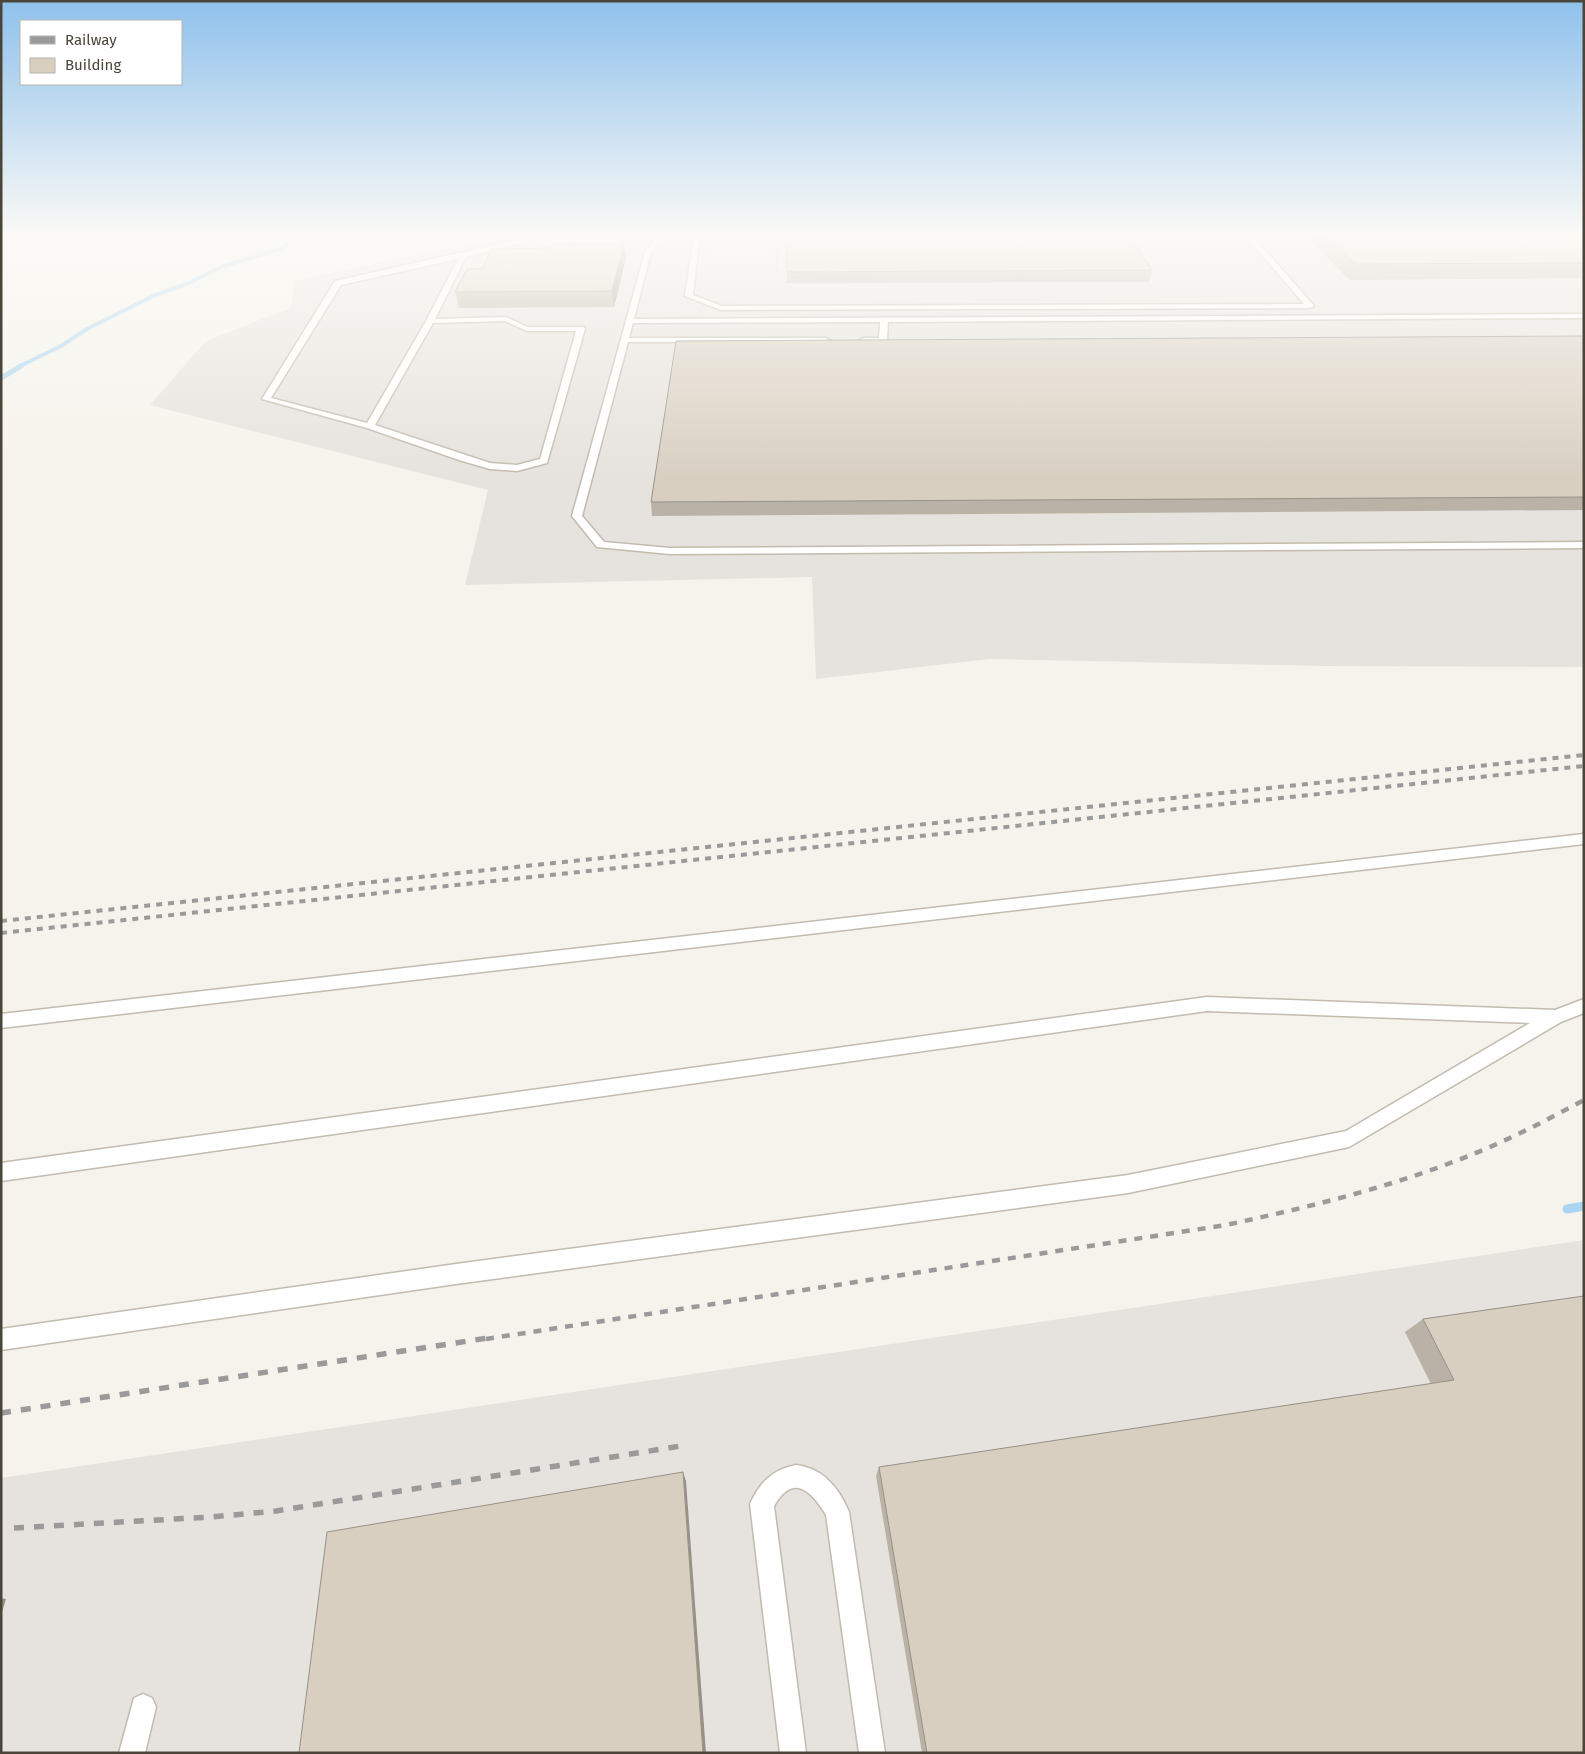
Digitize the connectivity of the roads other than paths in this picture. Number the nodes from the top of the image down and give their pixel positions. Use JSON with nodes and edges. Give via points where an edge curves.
{"nodes":[{"id":1,"x":318,"y":315,"type":"edge"},
{"id":2,"x":433,"y":315,"type":"edge"},
{"id":3,"x":632,"y":315,"type":"edge"},
{"id":4,"x":1584,"y":316,"type":"edge"},
{"id":5,"x":884,"y":320,"type":"junction"},
{"id":6,"x":430,"y":321,"type":"junction"},
{"id":7,"x":630,"y":321,"type":"junction"},
{"id":8,"x":625,"y":340,"type":"junction"},
{"id":9,"x":833,"y":340,"type":"edge"},
{"id":10,"x":853,"y":340,"type":"edge"},
{"id":11,"x":370,"y":426,"type":"junction"},
{"id":12,"x":1584,"y":545,"type":"edge"},
{"id":13,"x":1584,"y":839,"type":"edge"},
{"id":14,"x":1584,"y":1006,"type":"edge"},
{"id":15,"x":1556,"y":1017,"type":"junction"},
{"id":16,"x":1,"y":1021,"type":"edge"},
{"id":17,"x":1,"y":1172,"type":"edge"},
{"id":18,"x":1,"y":1340,"type":"edge"},
{"id":19,"x":142,"y":1707,"type":"dead end"},
{"id":20,"x":132,"y":1753,"type":"edge"},
{"id":21,"x":793,"y":1753,"type":"edge"},
{"id":22,"x":872,"y":1753,"type":"edge"}],
"edges":[{"from":1,"to":11,"type":"lane","via":[[266,399]]},
{"from":2,"to":6,"type":"lane"},
{"from":3,"to":7,"type":"lane"},
{"from":4,"to":5,"type":"lane"},
{"from":5,"to":7,"type":"lane"},
{"from":5,"to":10,"type":"lane","via":[[882,340]]},
{"from":6,"to":11,"type":"lane"},
{"from":6,"to":11,"type":"lane","via":[[506,319],[527,329],[581,329],[544,461],[534,467],[509,469],[481,464]]},
{"from":7,"to":8,"type":"lane"},
{"from":8,"to":9,"type":"lane"},
{"from":8,"to":12,"type":"lane","via":[[577,516],[601,545],[680,551]]},
{"from":13,"to":16,"type":"lane"},
{"from":14,"to":15,"type":"lane"},
{"from":15,"to":17,"type":"lane","via":[[1207,1004]]},
{"from":15,"to":18,"type":"lane","via":[[1349,1140],[1128,1184],[456,1274]]},
{"from":19,"to":20,"type":"lane"},
{"from":21,"to":22,"type":"lane","via":[[762,1504],[775,1485],[793,1476],[809,1477],[826,1492],[837,1512]]}]}
